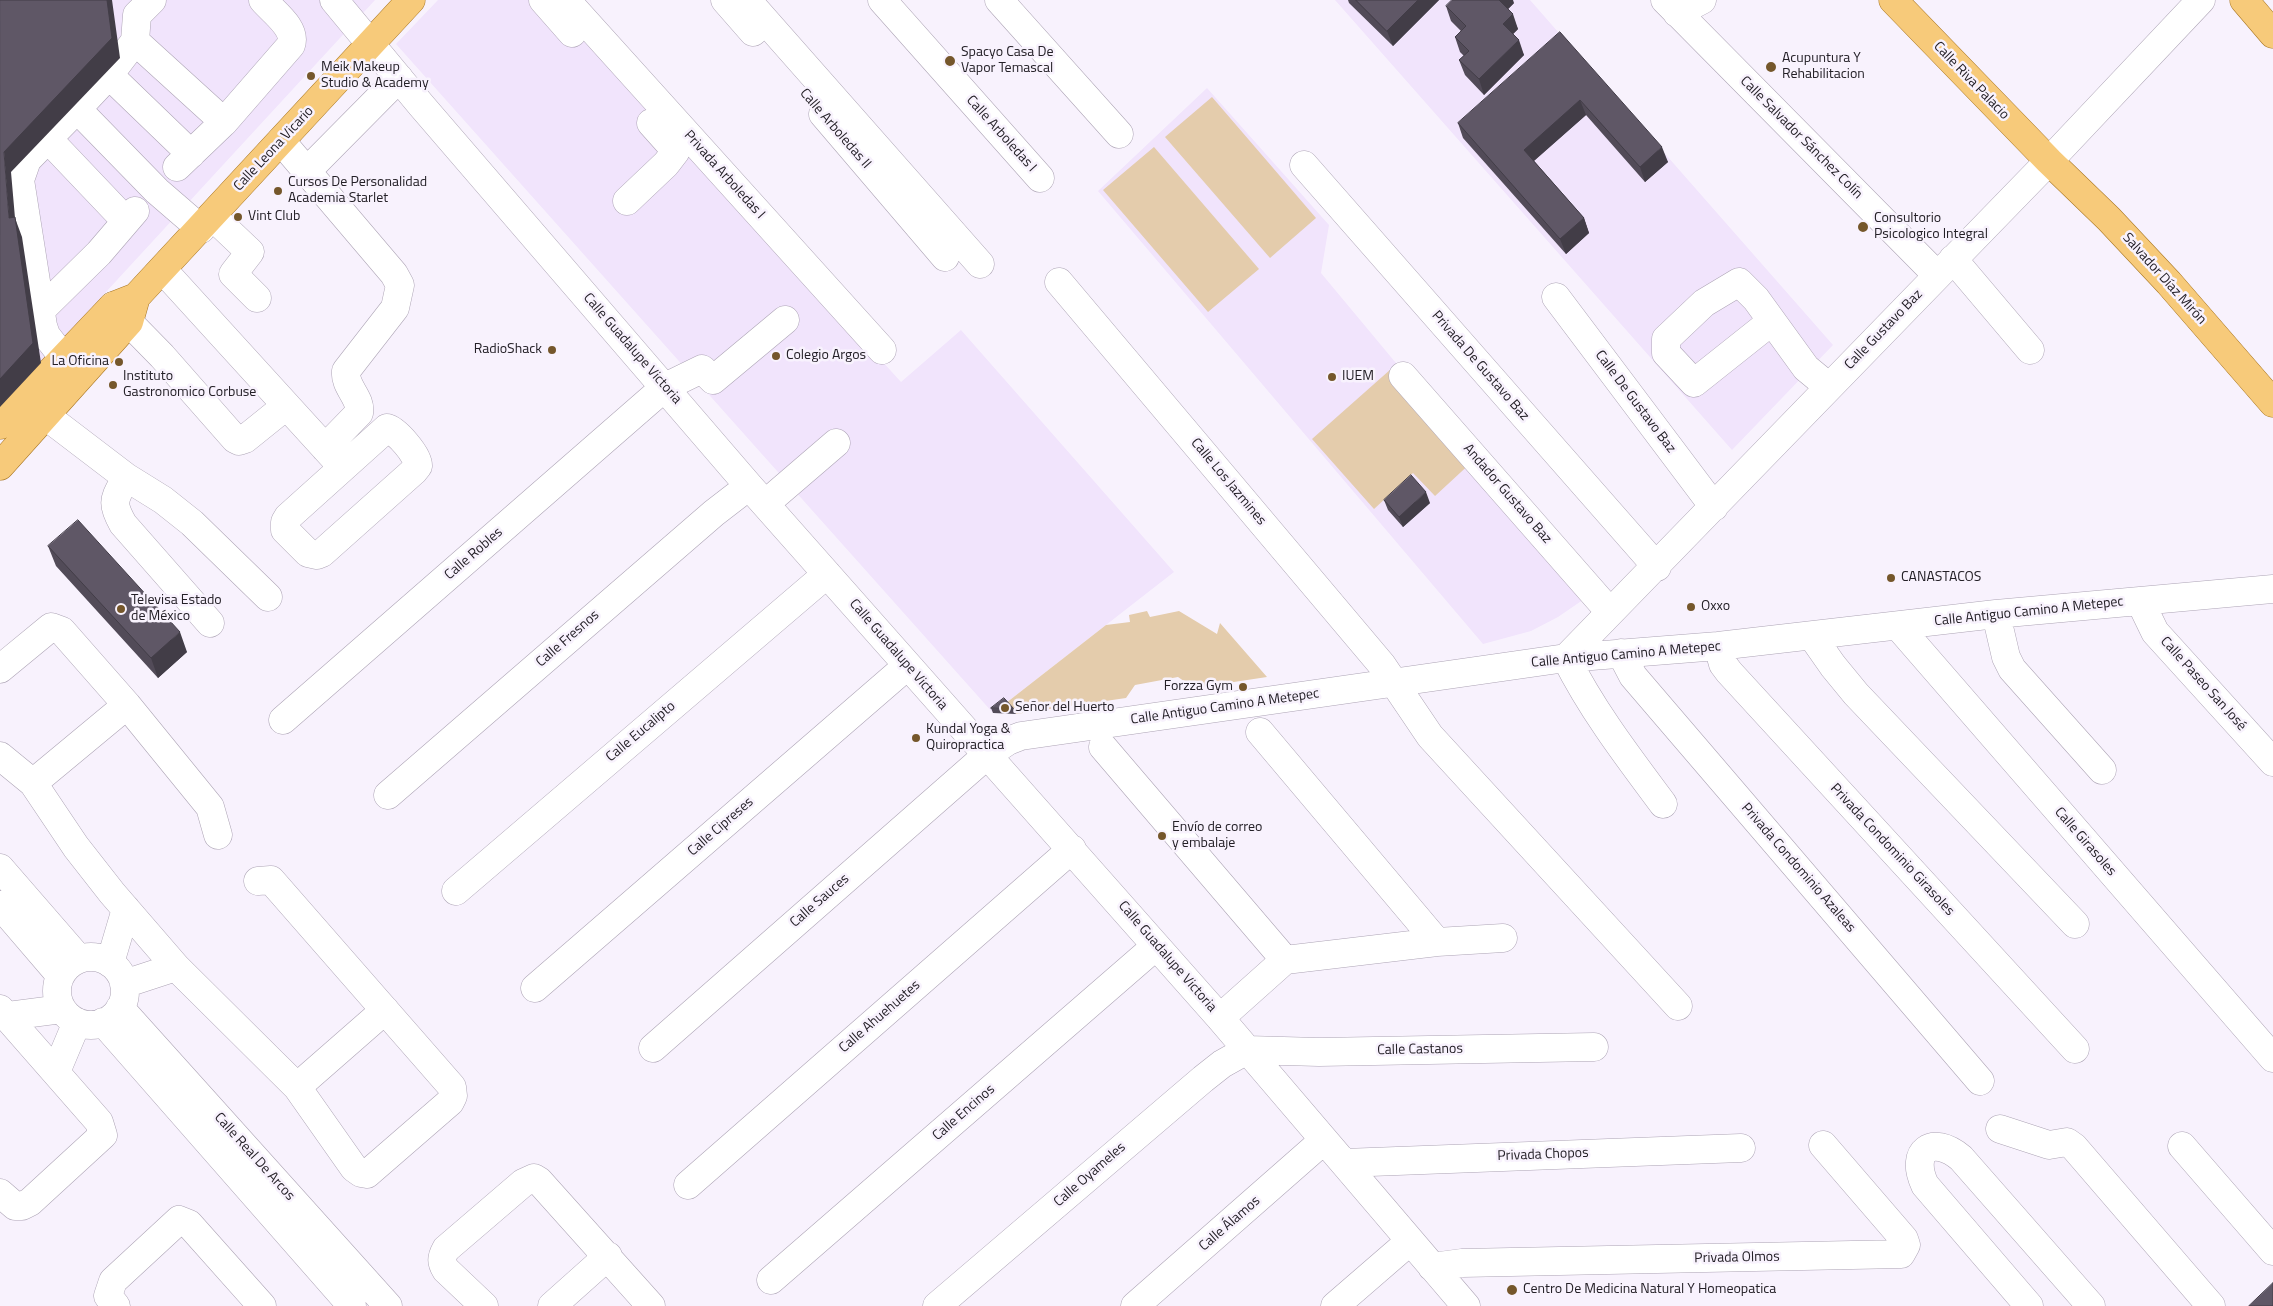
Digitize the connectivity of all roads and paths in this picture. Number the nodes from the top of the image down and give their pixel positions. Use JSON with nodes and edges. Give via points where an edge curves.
{"nodes":[{"id":1,"x":263,"y":0,"type":"edge"},
{"id":2,"x":334,"y":0,"type":"edge"},
{"id":3,"x":411,"y":0,"type":"edge"},
{"id":4,"x":543,"y":0,"type":"edge"},
{"id":5,"x":566,"y":0,"type":"edge"},
{"id":6,"x":725,"y":0,"type":"edge"},
{"id":7,"x":747,"y":0,"type":"edge"},
{"id":8,"x":882,"y":0,"type":"edge"},
{"id":9,"x":999,"y":0,"type":"edge"},
{"id":10,"x":1893,"y":0,"type":"edge"},
{"id":11,"x":2201,"y":0,"type":"edge"},
{"id":12,"x":2244,"y":0,"type":"edge"},
{"id":13,"x":1686,"y":3,"type":"edge"},
{"id":14,"x":139,"y":14,"type":"edge"},
{"id":15,"x":2273,"y":34,"type":"edge"},
{"id":16,"x":371,"y":43,"type":"junction"},
{"id":17,"x":109,"y":75,"type":"junction"},
{"id":18,"x":399,"y":78,"type":"junction"},
{"id":19,"x":77,"y":109,"type":"junction"},
{"id":20,"x":224,"y":122,"type":"junction"},
{"id":21,"x":1119,"y":134,"type":"dead end"},
{"id":22,"x":48,"y":139,"type":"junction"},
{"id":23,"x":281,"y":140,"type":"junction"},
{"id":24,"x":2048,"y":161,"type":"junction"},
{"id":25,"x":1304,"y":165,"type":"dead end"},
{"id":26,"x":307,"y":171,"type":"junction"},
{"id":27,"x":1040,"y":178,"type":"dead end"},
{"id":28,"x":627,"y":201,"type":"dead end"},
{"id":29,"x":206,"y":223,"type":"junction"},
{"id":30,"x":945,"y":257,"type":"dead end"},
{"id":31,"x":980,"y":264,"type":"dead end"},
{"id":32,"x":1945,"y":267,"type":"junction"},
{"id":33,"x":162,"y":270,"type":"junction"},
{"id":34,"x":1059,"y":282,"type":"dead end"},
{"id":35,"x":1556,"y":297,"type":"dead end"},
{"id":36,"x":257,"y":298,"type":"dead end"},
{"id":37,"x":126,"y":308,"type":"junction"},
{"id":38,"x":40,"y":311,"type":"junction"},
{"id":39,"x":785,"y":320,"type":"dead end"},
{"id":40,"x":1772,"y":321,"type":"dead end"},
{"id":41,"x":882,"y":350,"type":"dead end"},
{"id":42,"x":2030,"y":350,"type":"dead end"},
{"id":43,"x":63,"y":357,"type":"junction"},
{"id":44,"x":1403,"y":376,"type":"dead end"},
{"id":45,"x":665,"y":387,"type":"junction"},
{"id":46,"x":1829,"y":387,"type":"junction"},
{"id":47,"x":2273,"y":403,"type":"edge"},
{"id":48,"x":286,"y":406,"type":"junction"},
{"id":49,"x":46,"y":416,"type":"junction"},
{"id":50,"x":0,"y":425,"type":"edge"},
{"id":51,"x":836,"y":443,"type":"dead end"},
{"id":52,"x":334,"y":458,"type":"junction"},
{"id":53,"x":0,"y":466,"type":"edge"},
{"id":54,"x":126,"y":477,"type":"junction"},
{"id":55,"x":757,"y":495,"type":"junction"},
{"id":56,"x":1714,"y":506,"type":"junction"},
{"id":57,"x":1657,"y":567,"type":"junction"},
{"id":58,"x":827,"y":574,"type":"junction"},
{"id":59,"x":2273,"y":589,"type":"edge"},
{"id":60,"x":268,"y":597,"type":"dead end"},
{"id":61,"x":2140,"y":601,"type":"junction"},
{"id":62,"x":1610,"y":612,"type":"junction"},
{"id":63,"x":1996,"y":614,"type":"junction"},
{"id":64,"x":210,"y":623,"type":"dead end"},
{"id":65,"x":1898,"y":626,"type":"junction"},
{"id":66,"x":1812,"y":636,"type":"junction"},
{"id":67,"x":1718,"y":646,"type":"junction"},
{"id":68,"x":1621,"y":653,"type":"junction"},
{"id":69,"x":1566,"y":658,"type":"junction"},
{"id":70,"x":907,"y":666,"type":"junction"},
{"id":71,"x":0,"y":669,"type":"edge"},
{"id":72,"x":1396,"y":683,"type":"junction"},
{"id":73,"x":126,"y":705,"type":"junction"},
{"id":74,"x":283,"y":720,"type":"dead end"},
{"id":75,"x":1260,"y":732,"type":"dead end"},
{"id":76,"x":1104,"y":747,"type":"dead end"},
{"id":77,"x":986,"y":755,"type":"junction"},
{"id":78,"x":0,"y":756,"type":"edge"},
{"id":79,"x":2273,"y":762,"type":"edge"},
{"id":80,"x":2102,"y":770,"type":"dead end"},
{"id":81,"x":33,"y":783,"type":"junction"},
{"id":82,"x":388,"y":794,"type":"dead end"},
{"id":83,"x":1663,"y":804,"type":"dead end"},
{"id":84,"x":218,"y":835,"type":"dead end"},
{"id":85,"x":1072,"y":849,"type":"junction"},
{"id":86,"x":0,"y":868,"type":"edge"},
{"id":87,"x":258,"y":882,"type":"dead end"},
{"id":88,"x":456,"y":891,"type":"dead end"},
{"id":89,"x":0,"y":905,"type":"edge"},
{"id":90,"x":126,"y":909,"type":"junction"},
{"id":91,"x":2075,"y":924,"type":"dead end"},
{"id":92,"x":1503,"y":938,"type":"dead end"},
{"id":93,"x":1437,"y":942,"type":"junction"},
{"id":94,"x":1156,"y":946,"type":"junction"},
{"id":95,"x":1285,"y":960,"type":"junction"},
{"id":96,"x":69,"y":967,"type":"junction"},
{"id":97,"x":176,"y":967,"type":"junction"},
{"id":98,"x":535,"y":988,"type":"dead end"},
{"id":99,"x":99,"y":1001,"type":"junction"},
{"id":100,"x":1678,"y":1006,"type":"dead end"},
{"id":101,"x":385,"y":1010,"type":"junction"},
{"id":102,"x":4,"y":1013,"type":"edge"},
{"id":103,"x":1220,"y":1018,"type":"junction"},
{"id":104,"x":1594,"y":1047,"type":"dead end"},
{"id":105,"x":653,"y":1048,"type":"dead end"},
{"id":106,"x":1247,"y":1050,"type":"junction"},
{"id":107,"x":2075,"y":1050,"type":"dead end"},
{"id":108,"x":2273,"y":1058,"type":"edge"},
{"id":109,"x":56,"y":1072,"type":"junction"},
{"id":110,"x":1980,"y":1081,"type":"dead end"},
{"id":111,"x":297,"y":1087,"type":"junction"},
{"id":112,"x":2000,"y":1129,"type":"dead end"},
{"id":113,"x":1324,"y":1140,"type":"junction"},
{"id":114,"x":1824,"y":1145,"type":"dead end"},
{"id":115,"x":2182,"y":1146,"type":"dead end"},
{"id":116,"x":1742,"y":1148,"type":"dead end"},
{"id":117,"x":1344,"y":1162,"type":"junction"},
{"id":118,"x":688,"y":1185,"type":"dead end"},
{"id":119,"x":0,"y":1193,"type":"edge"},
{"id":120,"x":1409,"y":1242,"type":"junction"},
{"id":121,"x":2273,"y":1251,"type":"edge"},
{"id":122,"x":608,"y":1256,"type":"junction"},
{"id":123,"x":1432,"y":1267,"type":"junction"},
{"id":124,"x":771,"y":1280,"type":"dead end"},
{"id":125,"x":116,"y":1306,"type":"edge"},
{"id":126,"x":262,"y":1306,"type":"edge"},
{"id":127,"x":352,"y":1306,"type":"edge"},
{"id":128,"x":388,"y":1306,"type":"edge"},
{"id":129,"x":484,"y":1306,"type":"edge"},
{"id":130,"x":552,"y":1306,"type":"edge"},
{"id":131,"x":651,"y":1306,"type":"edge"},
{"id":132,"x":937,"y":1306,"type":"edge"},
{"id":133,"x":1135,"y":1306,"type":"edge"},
{"id":134,"x":1335,"y":1306,"type":"edge"},
{"id":135,"x":1466,"y":1306,"type":"edge"},
{"id":136,"x":2029,"y":1306,"type":"edge"},
{"id":137,"x":2091,"y":1306,"type":"edge"},
{"id":138,"x":2211,"y":1306,"type":"edge"}],
"edges":[{"from":1,"to":20,"type":"street","via":[[292,32],[293,40]]},
{"from":2,"to":16,"type":"street","name":"Calle Guadalupe Victoria"},
{"from":3,"to":16,"type":"main road","name":"Calle Leona Vicario"},
{"from":4,"to":28,"type":"street","via":[[676,151]]},
{"from":5,"to":41,"type":"street","name":"Privada Arboledas I"},
{"from":6,"to":30,"type":"street","name":"Calle Arboledas II"},
{"from":7,"to":31,"type":"street"},
{"from":8,"to":27,"type":"street","name":"Calle Arboledas I"},
{"from":9,"to":21,"type":"street"},
{"from":10,"to":24,"type":"main road","name":"Calle Riva Palacio"},
{"from":11,"to":24,"type":"street","name":"Calle Gustavo Baz"},
{"from":12,"to":15,"type":"main road"},
{"from":13,"to":32,"type":"street","name":"Calle Salvador Sánchez Colín"},
{"from":14,"to":17,"type":"street"},
{"from":14,"to":20,"type":"street"},
{"from":16,"to":18,"type":"street","name":"Calle Guadalupe Victoria"},
{"from":16,"to":23,"type":"main road","name":"Calle Leona Vicario"},
{"from":17,"to":19,"type":"street"},
{"from":17,"to":20,"type":"street","via":[[184,160]]},
{"from":18,"to":26,"type":"street"},
{"from":18,"to":45,"type":"street","name":"Calle Guadalupe Victoria"},
{"from":19,"to":22,"type":"street"},
{"from":19,"to":29,"type":"street","via":[[156,191]]},
{"from":22,"to":38,"type":"street","via":[[27,160],[20,180]]},
{"from":22,"to":38,"type":"street","via":[[131,216]]},
{"from":23,"to":26,"type":"street"},
{"from":23,"to":29,"type":"main road","name":"Calle Leona Vicario"},
{"from":24,"to":32,"type":"street","name":"Calle Gustavo Baz"},
{"from":24,"to":47,"type":"main road","name":"Salvador Díaz Mirón","via":[[2109,219]]},
{"from":25,"to":57,"type":"street","name":"Privada De Gustavo Baz"},
{"from":26,"to":52,"type":"street","via":[[400,285],[395,308],[346,371],[347,383],[358,403],[359,413]]},
{"from":29,"to":33,"type":"main road","name":"Calle Leona Vicario"},
{"from":29,"to":36,"type":"street","via":[[250,252],[233,274]]},
{"from":32,"to":42,"type":"street","name":"Calle Salvador Sánchez Colín"},
{"from":32,"to":46,"type":"street","name":"Calle Gustavo Baz"},
{"from":33,"to":37,"type":"main road","name":"Calle Leona Vicario"},
{"from":33,"to":48,"type":"street"},
{"from":34,"to":72,"type":"street","name":"Calle Los Jazmines"},
{"from":35,"to":56,"type":"street","name":"Calle De Gustavo Baz"},
{"from":37,"to":43,"type":"main road","name":"Calle Leona Vicario"},
{"from":37,"to":48,"type":"street","via":[[235,439],[245,439]]},
{"from":37,"to":49,"type":"main road","name":"Calle Leona Vicario"},
{"from":38,"to":43,"type":"street","via":[[46,335]]},
{"from":39,"to":45,"type":"street","name":"Calle Robles","via":[[713,380],[702,369]]},
{"from":40,"to":46,"type":"street","via":[[1806,368]]},
{"from":43,"to":50,"type":"main road","name":"Calle Leona Vicario"},
{"from":44,"to":62,"type":"street","name":"Andador Gustavo Baz"},
{"from":45,"to":55,"type":"street","name":"Calle Guadalupe Victoria"},
{"from":45,"to":74,"type":"street","name":"Calle Robles"},
{"from":46,"to":56,"type":"street","name":"Calle Gustavo Baz"},
{"from":48,"to":52,"type":"street"},
{"from":49,"to":53,"type":"main road","name":"Calle Leona Vicario"},
{"from":49,"to":54,"type":"street"},
{"from":51,"to":55,"type":"street","name":"Calle Fresnos"},
{"from":52,"to":52,"type":"street","via":[[387,428],[394,430],[419,462],[414,471],[322,553],[312,555],[286,530],[285,522]]},
{"from":54,"to":60,"type":"street","via":[[192,523]]},
{"from":54,"to":64,"type":"street","via":[[115,500],[116,512]]},
{"from":55,"to":58,"type":"street","name":"Calle Guadalupe Victoria"},
{"from":55,"to":82,"type":"street","name":"Calle Fresnos","via":[[714,513]]},
{"from":56,"to":57,"type":"street","name":"Calle Gustavo Baz"},
{"from":57,"to":62,"type":"street","name":"Calle Gustavo Baz"},
{"from":58,"to":70,"type":"street","name":"Calle Guadalupe Victoria"},
{"from":58,"to":88,"type":"street","name":"Calle Eucalipto"},
{"from":59,"to":61,"type":"street","name":"Calle Antiguo Camino A Metepec"},
{"from":61,"to":63,"type":"street","name":"Calle Antiguo Camino A Metepec"},
{"from":61,"to":79,"type":"street","name":"Calle Paseo San José","via":[[2155,632]]},
{"from":62,"to":69,"type":"street","name":"Calle Gustavo Baz"},
{"from":63,"to":65,"type":"street","name":"Calle Antiguo Camino A Metepec"},
{"from":63,"to":80,"type":"street","via":[[2006,657],[2012,668]]},
{"from":65,"to":66,"type":"street","name":"Calle Antiguo Camino A Metepec"},
{"from":65,"to":108,"type":"street","name":"Calle Girasoles"},
{"from":66,"to":67,"type":"street","name":"Calle Antiguo Camino A Metepec"},
{"from":66,"to":91,"type":"street","via":[[1856,694]]},
{"from":67,"to":68,"type":"street","name":"Calle Antiguo Camino A Metepec"},
{"from":67,"to":107,"type":"street","name":"Privada Condominio Girasoles","via":[[1729,672]]},
{"from":68,"to":69,"type":"street","name":"Calle Antiguo Camino A Metepec"},
{"from":68,"to":110,"type":"street","name":"Privada Condominio Azaleas","via":[[1633,676]]},
{"from":69,"to":72,"type":"street","name":"Calle Antiguo Camino A Metepec"},
{"from":69,"to":83,"type":"street","via":[[1625,753]]},
{"from":70,"to":77,"type":"street","name":"Calle Guadalupe Victoria"},
{"from":70,"to":98,"type":"street","name":"Calle Cipreses"},
{"from":71,"to":73,"type":"street","via":[[44,631],[56,627]]},
{"from":72,"to":77,"type":"street","name":"Calle Antiguo Camino A Metepec","via":[[1037,733],[1008,741]]},
{"from":72,"to":100,"type":"street","name":"Calle Los Jazmines","via":[[1430,736]]},
{"from":73,"to":81,"type":"street"},
{"from":73,"to":84,"type":"street","via":[[210,806]]},
{"from":75,"to":93,"type":"street"},
{"from":76,"to":95,"type":"street"},
{"from":77,"to":85,"type":"street","name":"Calle Guadalupe Victoria"},
{"from":77,"to":105,"type":"street","name":"Calle Sauces"},
{"from":78,"to":81,"type":"street"},
{"from":81,"to":90,"type":"street","via":[[76,847]]},
{"from":85,"to":94,"type":"street","name":"Calle Guadalupe Victoria"},
{"from":85,"to":118,"type":"street","name":"Calle Ahuehuetes"},
{"from":86,"to":96,"type":"street"},
{"from":87,"to":101,"type":"street","via":[[271,880]]},
{"from":89,"to":96,"type":"street"},
{"from":90,"to":97,"type":"street"},
{"from":90,"to":99,"type":"street"},
{"from":92,"to":93,"type":"street"},
{"from":93,"to":95,"type":"street"},
{"from":94,"to":103,"type":"street","name":"Calle Guadalupe Victoria"},
{"from":94,"to":124,"type":"street","name":"Calle Encinos"},
{"from":95,"to":103,"type":"street"},
{"from":96,"to":99,"type":"street","via":[[100,958]]},
{"from":96,"to":99,"type":"street","via":[[57,987],[57,999]]},
{"from":97,"to":99,"type":"street"},
{"from":97,"to":111,"type":"street"},
{"from":99,"to":102,"type":"street"},
{"from":99,"to":109,"type":"street"},
{"from":99,"to":127,"type":"street","name":"Calle Real De Arcos"},
{"from":99,"to":128,"type":"street","name":"Calle Real De Arcos"},
{"from":101,"to":111,"type":"street"},
{"from":101,"to":111,"type":"street","via":[[452,1087],[453,1096],[373,1170],[367,1174],[354,1168]]},
{"from":102,"to":109,"type":"street"},
{"from":103,"to":106,"type":"street","name":"Calle Guadalupe Victoria"},
{"from":104,"to":106,"type":"street","name":"Calle Castanos","via":[[1320,1052]]},
{"from":106,"to":113,"type":"street","name":"Calle Guadalupe Victoria"},
{"from":106,"to":132,"type":"street","name":"Calle Oyameles","via":[[1203,1079]]},
{"from":109,"to":119,"type":"street","via":[[99,1122],[102,1135],[30,1202],[15,1206]]},
{"from":112,"to":138,"type":"street","via":[[2049,1145],[2067,1142],[2074,1147]]},
{"from":113,"to":117,"type":"street","name":"Calle Guadalupe Victoria"},
{"from":113,"to":133,"type":"street","name":"Calle Álamos"},
{"from":114,"to":123,"type":"street","name":"Privada Olmos","via":[[1904,1239],[1906,1245],[1901,1254],[1462,1263]]},
{"from":115,"to":121,"type":"street"},
{"from":116,"to":117,"type":"street","name":"Privada Chopos"},
{"from":117,"to":120,"type":"street","name":"Calle Guadalupe Victoria"},
{"from":120,"to":123,"type":"street","name":"Calle Guadalupe Victoria"},
{"from":120,"to":134,"type":"street"},
{"from":122,"to":129,"type":"street","via":[[539,1181],[528,1179],[442,1256],[441,1263],[446,1270]]},
{"from":122,"to":130,"type":"street"},
{"from":122,"to":131,"type":"street"},
{"from":123,"to":135,"type":"street","name":"Calle Guadalupe Victoria"},
{"from":125,"to":126,"type":"street","via":[[108,1296],[113,1281],[179,1220],[189,1224]]},
{"from":136,"to":137,"type":"street","via":[[1925,1185],[1918,1162],[1932,1147],[1950,1148],[1961,1158]]}]}
